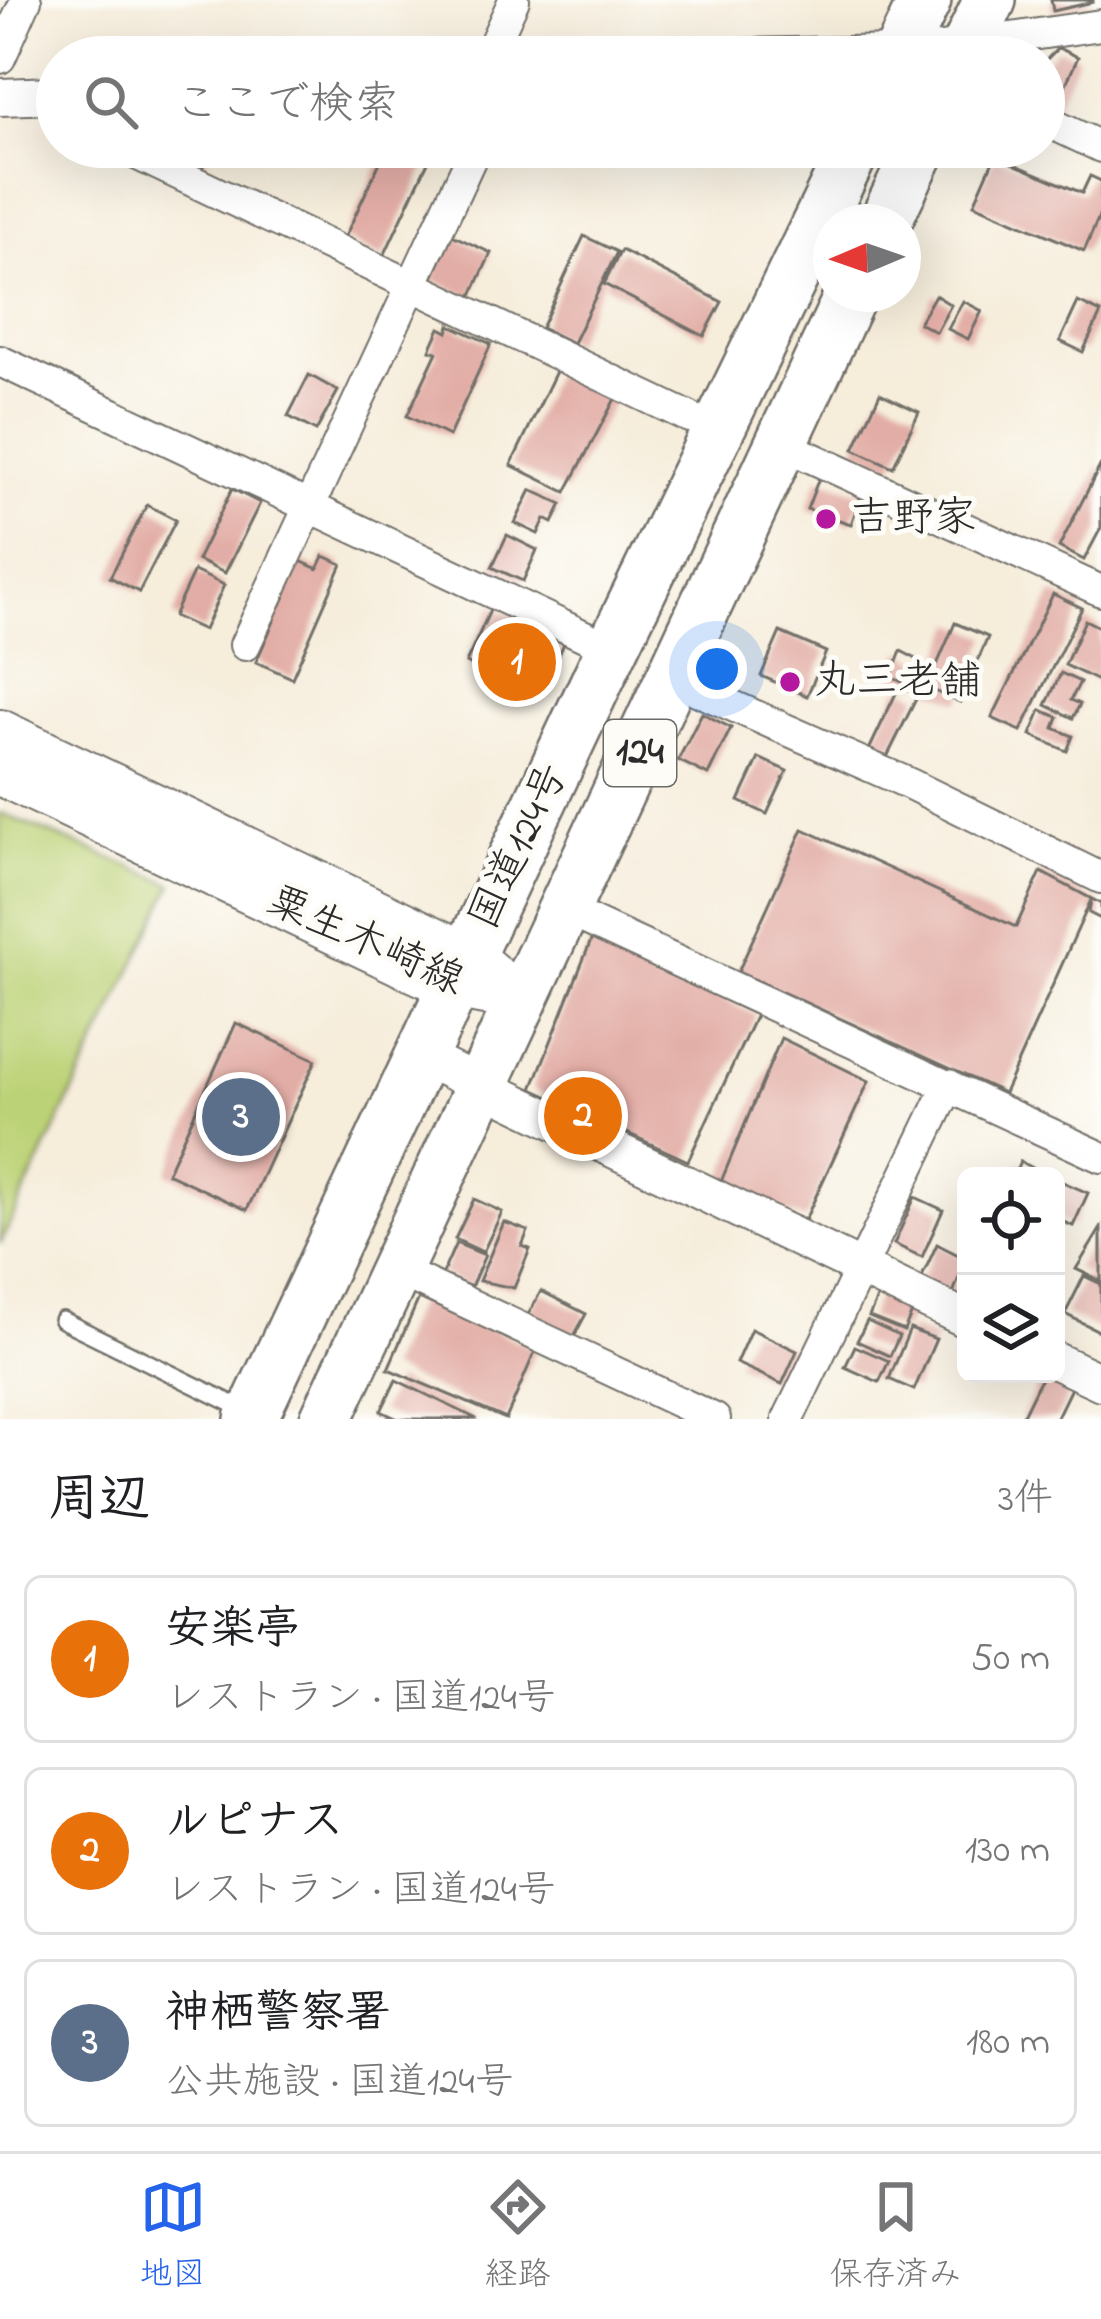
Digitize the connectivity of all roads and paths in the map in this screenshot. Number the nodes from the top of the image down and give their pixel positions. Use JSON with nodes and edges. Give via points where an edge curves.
{"nodes":[{"id":1,"x":26,"y":0,"type":"edge"},
{"id":2,"x":514,"y":0,"type":"edge"},
{"id":3,"x":925,"y":0,"type":"edge"},
{"id":4,"x":990,"y":0,"type":"edge"},
{"id":5,"x":1101,"y":25,"type":"edge"},
{"id":6,"x":498,"y":36,"type":"edge"},
{"id":7,"x":910,"y":36,"type":"edge"},
{"id":8,"x":973,"y":36,"type":"edge"},
{"id":9,"x":1044,"y":36,"type":"edge"},
{"id":10,"x":0,"y":58,"type":"edge"},
{"id":11,"x":0,"y":97,"type":"edge"},
{"id":12,"x":36,"y":100,"type":"edge"},
{"id":13,"x":1065,"y":131,"type":"edge"},
{"id":14,"x":1101,"y":147,"type":"edge"},
{"id":15,"x":165,"y":168,"type":"edge"},
{"id":16,"x":466,"y":168,"type":"edge"},
{"id":17,"x":845,"y":168,"type":"edge"},
{"id":18,"x":911,"y":168,"type":"edge"},
{"id":19,"x":894,"y":204,"type":"edge"},
{"id":20,"x":411,"y":285,"type":"junction"},
{"id":21,"x":843,"y":312,"type":"edge"},
{"id":22,"x":0,"y":361,"type":"edge"},
{"id":23,"x":689,"y":417,"type":"dead end"},
{"id":24,"x":784,"y":445,"type":"junction"},
{"id":25,"x":309,"y":505,"type":"junction"},
{"id":26,"x":1101,"y":591,"type":"edge"},
{"id":27,"x":245,"y":645,"type":"dead end"},
{"id":28,"x":612,"y":650,"type":"junction"},
{"id":29,"x":674,"y":680,"type":"junction"},
{"id":30,"x":0,"y":731,"type":"edge"},
{"id":31,"x":0,"y":774,"type":"edge"},
{"id":32,"x":1101,"y":878,"type":"edge"},
{"id":33,"x":566,"y":910,"type":"junction"},
{"id":34,"x":462,"y":971,"type":"junction"},
{"id":35,"x":524,"y":1000,"type":"junction"},
{"id":36,"x":421,"y":1056,"type":"junction"},
{"id":37,"x":949,"y":1085,"type":"junction"},
{"id":38,"x":483,"y":1087,"type":"junction"},
{"id":39,"x":1101,"y":1157,"type":"edge"},
{"id":40,"x":859,"y":1269,"type":"junction"},
{"id":41,"x":397,"y":1270,"type":"junction"},
{"id":42,"x":957,"y":1315,"type":"edge"},
{"id":43,"x":62,"y":1320,"type":"dead end"},
{"id":44,"x":1065,"y":1365,"type":"edge"},
{"id":45,"x":1101,"y":1382,"type":"edge"},
{"id":46,"x":255,"y":1417,"type":"edge"},
{"id":47,"x":326,"y":1419,"type":"edge"},
{"id":48,"x":716,"y":1419,"type":"edge"},
{"id":49,"x":788,"y":1419,"type":"edge"}],
"edges":[{"from":1,"to":10,"type":"street"},
{"from":2,"to":6,"type":"street"},
{"from":3,"to":7,"type":"highway"},
{"from":4,"to":8,"type":"highway"},
{"from":5,"to":9,"type":"street"},
{"from":11,"to":12,"type":"street"},
{"from":13,"to":14,"type":"street"},
{"from":15,"to":20,"type":"street"},
{"from":16,"to":20,"type":"street"},
{"from":17,"to":28,"type":"highway","name":"国道124号","number":"124"},
{"from":18,"to":19,"type":"highway"},
{"from":20,"to":23,"type":"street"},
{"from":20,"to":25,"type":"street"},
{"from":21,"to":24,"type":"highway","name":"国道124号","number":"124"},
{"from":22,"to":25,"type":"street"},
{"from":24,"to":26,"type":"street"},
{"from":24,"to":29,"type":"highway","name":"国道124号","number":"124"},
{"from":25,"to":27,"type":"street"},
{"from":25,"to":28,"type":"street"},
{"from":28,"to":34,"type":"highway","name":"国道124号","number":"124"},
{"from":29,"to":32,"type":"street"},
{"from":29,"to":33,"type":"highway","name":"国道124号","number":"124"},
{"from":30,"to":34,"type":"main road","name":"粟生木崎線"},
{"from":31,"to":34,"type":"main road","name":"粟生木崎線"},
{"from":33,"to":35,"type":"highway","name":"国道124号","number":"124"},
{"from":33,"to":37,"type":"street"},
{"from":34,"to":35,"type":"main road","name":"粟生木崎線"},
{"from":34,"to":36,"type":"highway","name":"国道124号","number":"124"},
{"from":35,"to":38,"type":"highway","name":"国道124号","number":"124"},
{"from":36,"to":38,"type":"street"},
{"from":36,"to":46,"type":"highway","name":"国道124号","number":"124"},
{"from":37,"to":39,"type":"street"},
{"from":37,"to":40,"type":"street"},
{"from":38,"to":40,"type":"street"},
{"from":38,"to":41,"type":"highway","name":"国道124号","number":"124"},
{"from":40,"to":42,"type":"street"},
{"from":40,"to":49,"type":"street"},
{"from":41,"to":47,"type":"highway","name":"国道124号","number":"124"},
{"from":41,"to":48,"type":"street"},
{"from":43,"to":46,"type":"lane"},
{"from":44,"to":45,"type":"street"}]}
